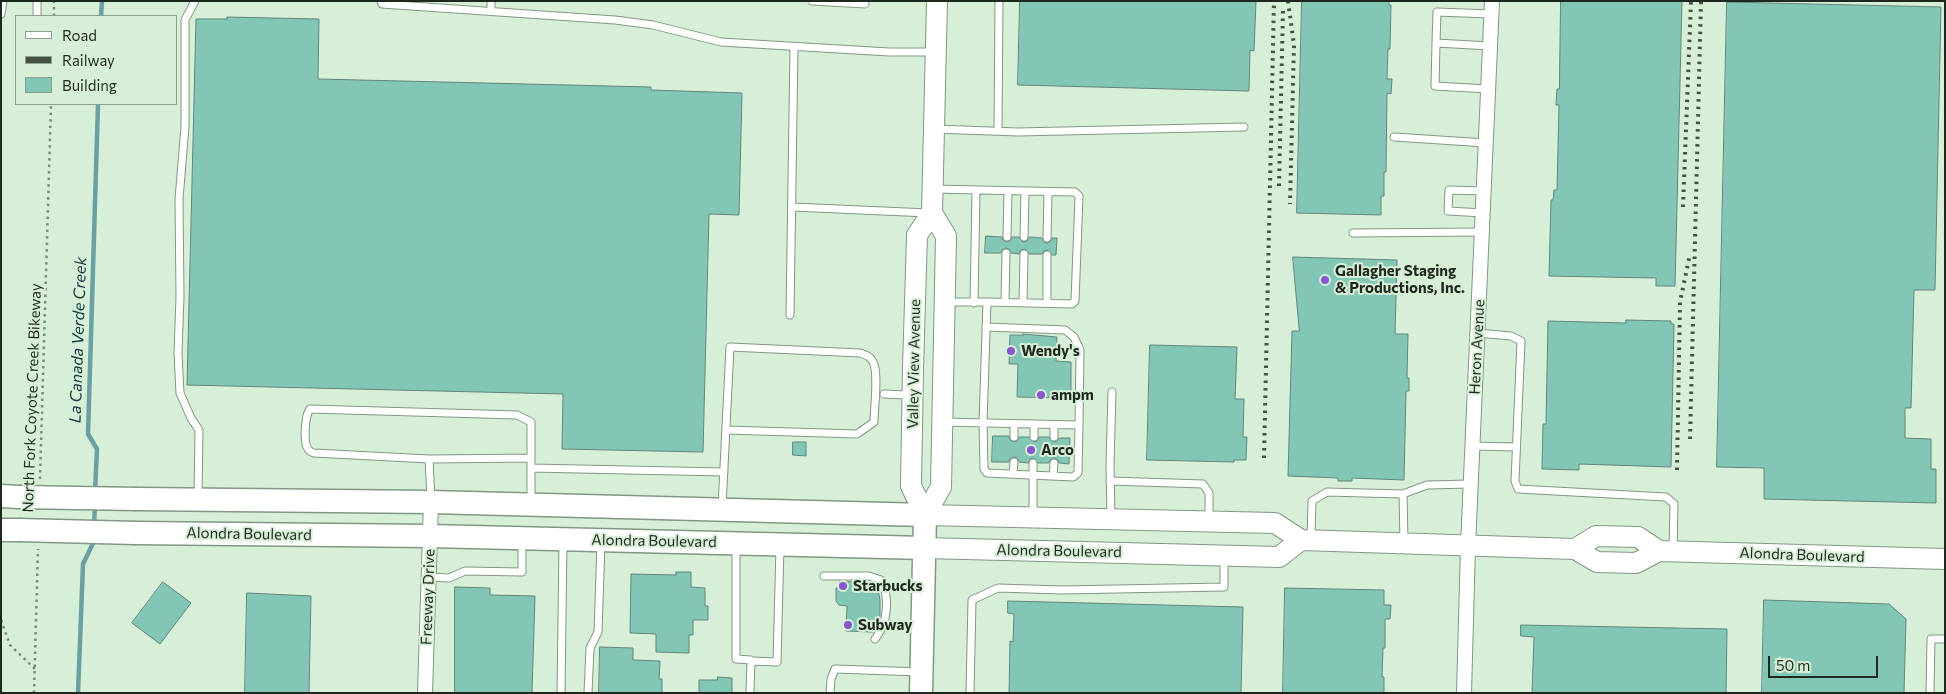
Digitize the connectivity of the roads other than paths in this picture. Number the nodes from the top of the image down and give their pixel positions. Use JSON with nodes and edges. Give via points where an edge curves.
{"nodes":[{"id":1,"x":3,"y":1,"type":"edge"},
{"id":2,"x":37,"y":1,"type":"edge"},
{"id":3,"x":195,"y":1,"type":"edge"},
{"id":4,"x":381,"y":1,"type":"edge"},
{"id":5,"x":491,"y":1,"type":"edge"},
{"id":6,"x":812,"y":1,"type":"edge"},
{"id":7,"x":937,"y":1,"type":"edge"},
{"id":8,"x":999,"y":1,"type":"edge"},
{"id":9,"x":865,"y":4,"type":"dead end"},
{"id":10,"x":1492,"y":8,"type":"edge"},
{"id":11,"x":491,"y":11,"type":"junction"},
{"id":12,"x":1,"y":14,"type":"edge"},
{"id":13,"x":36,"y":15,"type":"edge"},
{"id":14,"x":1436,"y":43,"type":"junction"},
{"id":15,"x":794,"y":46,"type":"junction"},
{"id":16,"x":1490,"y":46,"type":"junction"},
{"id":17,"x":936,"y":52,"type":"junction"},
{"id":18,"x":1488,"y":89,"type":"junction"},
{"id":19,"x":1244,"y":127,"type":"dead end"},
{"id":20,"x":934,"y":129,"type":"junction"},
{"id":21,"x":998,"y":131,"type":"junction"},
{"id":22,"x":1394,"y":137,"type":"dead end"},
{"id":23,"x":1486,"y":143,"type":"junction"},
{"id":24,"x":933,"y":189,"type":"junction"},
{"id":25,"x":976,"y":190,"type":"junction"},
{"id":26,"x":1008,"y":191,"type":"junction"},
{"id":27,"x":1025,"y":191,"type":"junction"},
{"id":28,"x":1484,"y":191,"type":"junction"},
{"id":29,"x":1048,"y":192,"type":"junction"},
{"id":30,"x":792,"y":207,"type":"junction"},
{"id":31,"x":932,"y":213,"type":"junction"},
{"id":32,"x":1483,"y":213,"type":"junction"},
{"id":33,"x":1482,"y":232,"type":"junction"},
{"id":34,"x":1353,"y":233,"type":"dead end"},
{"id":35,"x":1007,"y":237,"type":"dead end"},
{"id":36,"x":1024,"y":237,"type":"dead end"},
{"id":37,"x":1047,"y":238,"type":"dead end"},
{"id":38,"x":1006,"y":253,"type":"dead end"},
{"id":39,"x":1024,"y":254,"type":"dead end"},
{"id":40,"x":1047,"y":254,"type":"dead end"},
{"id":41,"x":945,"y":302,"type":"junction"},
{"id":42,"x":987,"y":302,"type":"junction"},
{"id":43,"x":1005,"y":302,"type":"junction"},
{"id":44,"x":974,"y":303,"type":"junction"},
{"id":45,"x":1023,"y":303,"type":"junction"},
{"id":46,"x":1047,"y":303,"type":"junction"},
{"id":47,"x":790,"y":315,"type":"dead end"},
{"id":48,"x":986,"y":328,"type":"junction"},
{"id":49,"x":1477,"y":333,"type":"junction"},
{"id":50,"x":1112,"y":392,"type":"dead end"},
{"id":51,"x":884,"y":394,"type":"dead end"},
{"id":52,"x":907,"y":395,"type":"dead end"},
{"id":53,"x":942,"y":422,"type":"junction"},
{"id":54,"x":983,"y":423,"type":"junction"},
{"id":55,"x":1014,"y":424,"type":"junction"},
{"id":56,"x":1034,"y":424,"type":"junction"},
{"id":57,"x":1054,"y":424,"type":"junction"},
{"id":58,"x":1078,"y":425,"type":"junction"},
{"id":59,"x":726,"y":430,"type":"junction"},
{"id":60,"x":1014,"y":437,"type":"dead end"},
{"id":61,"x":1034,"y":437,"type":"dead end"},
{"id":62,"x":1054,"y":438,"type":"dead end"},
{"id":63,"x":1472,"y":446,"type":"junction"},
{"id":64,"x":1516,"y":447,"type":"junction"},
{"id":65,"x":531,"y":458,"type":"junction"},
{"id":66,"x":429,"y":459,"type":"junction"},
{"id":67,"x":1014,"y":462,"type":"dead end"},
{"id":68,"x":1033,"y":463,"type":"dead end"},
{"id":69,"x":1054,"y":463,"type":"dead end"},
{"id":70,"x":531,"y":468,"type":"junction"},
{"id":71,"x":724,"y":472,"type":"junction"},
{"id":72,"x":1013,"y":474,"type":"junction"},
{"id":73,"x":1033,"y":475,"type":"junction"},
{"id":74,"x":1053,"y":476,"type":"junction"},
{"id":75,"x":1110,"y":481,"type":"junction"},
{"id":76,"x":1470,"y":484,"type":"junction"},
{"id":77,"x":1403,"y":494,"type":"junction"},
{"id":78,"x":10,"y":496,"type":"edge"},
{"id":79,"x":198,"y":500,"type":"junction"},
{"id":80,"x":431,"y":502,"type":"junction"},
{"id":81,"x":531,"y":505,"type":"junction"},
{"id":82,"x":722,"y":510,"type":"junction"},
{"id":83,"x":925,"y":516,"type":"junction"},
{"id":84,"x":1033,"y":518,"type":"junction"},
{"id":85,"x":1111,"y":519,"type":"junction"},
{"id":86,"x":1209,"y":521,"type":"junction"},
{"id":87,"x":10,"y":530,"type":"edge"},
{"id":88,"x":430,"y":536,"type":"junction"},
{"id":89,"x":522,"y":538,"type":"junction"},
{"id":90,"x":562,"y":539,"type":"junction"},
{"id":91,"x":601,"y":540,"type":"junction"},
{"id":92,"x":1306,"y":540,"type":"junction"},
{"id":93,"x":736,"y":543,"type":"junction"},
{"id":94,"x":780,"y":544,"type":"junction"},
{"id":95,"x":1404,"y":544,"type":"junction"},
{"id":96,"x":1468,"y":546,"type":"junction"},
{"id":97,"x":924,"y":548,"type":"junction"},
{"id":98,"x":1666,"y":551,"type":"junction"},
{"id":99,"x":1224,"y":555,"type":"junction"},
{"id":100,"x":1945,"y":559,"type":"edge"},
{"id":101,"x":824,"y":576,"type":"dead end"},
{"id":102,"x":429,"y":577,"type":"junction"},
{"id":103,"x":875,"y":639,"type":"dead end"},
{"id":104,"x":1945,"y":639,"type":"edge"},
{"id":105,"x":751,"y":661,"type":"junction"},
{"id":106,"x":922,"y":682,"type":"edge"},
{"id":107,"x":426,"y":693,"type":"edge"},
{"id":108,"x":561,"y":693,"type":"edge"},
{"id":109,"x":588,"y":693,"type":"edge"},
{"id":110,"x":750,"y":693,"type":"edge"},
{"id":111,"x":830,"y":693,"type":"edge"},
{"id":112,"x":970,"y":693,"type":"edge"},
{"id":113,"x":1464,"y":693,"type":"edge"},
{"id":114,"x":1930,"y":693,"type":"edge"}],
"edges":[{"from":1,"to":12,"type":"lane"},
{"from":2,"to":13,"type":"lane"},
{"from":3,"to":79,"type":"lane","via":[[185,20],[178,353],[180,393],[199,430]]},
{"from":4,"to":11,"type":"lane","via":[[382,4]]},
{"from":5,"to":11,"type":"lane"},
{"from":6,"to":9,"type":"lane"},
{"from":7,"to":17,"type":"main road"},
{"from":8,"to":21,"type":"lane"},
{"from":10,"to":14,"type":"lane","via":[[1436,12]]},
{"from":10,"to":16,"type":"street","name":"Heron Avenue"},
{"from":11,"to":15,"type":"lane","via":[[616,20],[653,25],[721,42]]},
{"from":14,"to":16,"type":"lane"},
{"from":14,"to":18,"type":"lane","via":[[1435,86]]},
{"from":15,"to":17,"type":"lane"},
{"from":15,"to":30,"type":"lane"},
{"from":16,"to":18,"type":"street","name":"Heron Avenue"},
{"from":17,"to":20,"type":"main road"},
{"from":18,"to":23,"type":"street","name":"Heron Avenue"},
{"from":19,"to":21,"type":"lane"},
{"from":20,"to":21,"type":"lane"},
{"from":20,"to":24,"type":"main road"},
{"from":22,"to":23,"type":"lane"},
{"from":23,"to":28,"type":"street","name":"Heron Avenue"},
{"from":24,"to":25,"type":"lane"},
{"from":24,"to":31,"type":"main road"},
{"from":25,"to":26,"type":"lane"},
{"from":25,"to":44,"type":"lane"},
{"from":26,"to":27,"type":"lane"},
{"from":26,"to":35,"type":"lane"},
{"from":27,"to":29,"type":"lane"},
{"from":27,"to":36,"type":"lane"},
{"from":28,"to":32,"type":"street","name":"Heron Avenue"},
{"from":28,"to":32,"type":"lane","via":[[1449,190],[1448,211]]},
{"from":29,"to":37,"type":"lane"},
{"from":29,"to":46,"type":"lane","via":[[1075,192],[1079,196],[1075,301],[1072,304]]},
{"from":30,"to":31,"type":"lane"},
{"from":30,"to":47,"type":"lane"},
{"from":31,"to":41,"type":"main road","name":"Valley View Avenue","via":[[946,236]]},
{"from":31,"to":83,"type":"main road","name":"Valley View Avenue","via":[[917,235],[913,369],[911,486]]},
{"from":32,"to":33,"type":"street","name":"Heron Avenue"},
{"from":33,"to":34,"type":"lane"},
{"from":33,"to":49,"type":"street","name":"Heron Avenue"},
{"from":38,"to":43,"type":"lane"},
{"from":39,"to":45,"type":"lane"},
{"from":40,"to":46,"type":"lane"},
{"from":41,"to":44,"type":"lane"},
{"from":41,"to":53,"type":"main road","name":"Valley View Avenue"},
{"from":42,"to":43,"type":"lane"},
{"from":42,"to":44,"type":"lane"},
{"from":42,"to":48,"type":"lane"},
{"from":43,"to":45,"type":"lane"},
{"from":45,"to":46,"type":"lane"},
{"from":48,"to":54,"type":"lane"},
{"from":48,"to":58,"type":"lane","via":[[1065,330],[1074,337],[1080,350]]},
{"from":49,"to":63,"type":"street","name":"Heron Avenue"},
{"from":49,"to":64,"type":"lane","via":[[1511,336],[1521,341]]},
{"from":50,"to":75,"type":"lane"},
{"from":51,"to":52,"type":"lane"},
{"from":53,"to":54,"type":"lane"},
{"from":53,"to":83,"type":"main road","name":"Valley View Avenue","via":[[941,487]]},
{"from":54,"to":55,"type":"lane"},
{"from":54,"to":72,"type":"lane","via":[[984,469],[987,473]]},
{"from":55,"to":56,"type":"lane"},
{"from":55,"to":60,"type":"lane"},
{"from":56,"to":57,"type":"lane"},
{"from":56,"to":61,"type":"lane"},
{"from":57,"to":58,"type":"lane"},
{"from":57,"to":62,"type":"lane"},
{"from":58,"to":74,"type":"lane","via":[[1078,472],[1073,477]]},
{"from":59,"to":59,"type":"lane","via":[[857,434],[874,422],[874,364],[870,357],[860,353],[730,347]]},
{"from":59,"to":71,"type":"lane"},
{"from":63,"to":64,"type":"lane"},
{"from":63,"to":76,"type":"street","name":"Heron Avenue"},
{"from":64,"to":98,"type":"lane","via":[[1515,482],[1518,489],[1666,497],[1674,504]]},
{"from":65,"to":66,"type":"lane"},
{"from":65,"to":66,"type":"lane","via":[[531,422],[517,415],[310,409],[308,412],[306,444],[314,453]]},
{"from":65,"to":70,"type":"lane"},
{"from":66,"to":80,"type":"lane"},
{"from":67,"to":72,"type":"lane"},
{"from":68,"to":73,"type":"lane"},
{"from":69,"to":74,"type":"lane"},
{"from":70,"to":71,"type":"lane"},
{"from":70,"to":81,"type":"lane"},
{"from":71,"to":82,"type":"lane"},
{"from":72,"to":73,"type":"lane"},
{"from":73,"to":74,"type":"lane"},
{"from":73,"to":84,"type":"lane"},
{"from":75,"to":85,"type":"lane"},
{"from":75,"to":86,"type":"lane","via":[[1203,484],[1209,493]]},
{"from":76,"to":77,"type":"lane","via":[[1427,485]]},
{"from":76,"to":96,"type":"street","name":"Heron Avenue"},
{"from":77,"to":92,"type":"lane","via":[[1327,492],[1312,500]]},
{"from":77,"to":95,"type":"lane"},
{"from":78,"to":79,"type":"main road","bridge":true},
{"from":79,"to":80,"type":"main road"},
{"from":80,"to":81,"type":"main road"},
{"from":80,"to":88,"type":"street","name":"Freeway Drive"},
{"from":81,"to":82,"type":"main road"},
{"from":82,"to":83,"type":"main road"},
{"from":83,"to":84,"type":"main road"},
{"from":83,"to":97,"type":"main road","name":"Valley View Avenue"},
{"from":84,"to":85,"type":"main road"},
{"from":85,"to":86,"type":"main road"},
{"from":86,"to":92,"type":"main road","via":[[1275,523]]},
{"from":87,"to":88,"type":"main road","name":"Alondra Boulevard","bridge":true},
{"from":88,"to":89,"type":"main road","name":"Alondra Boulevard"},
{"from":88,"to":102,"type":"street","name":"Freeway Drive"},
{"from":89,"to":90,"type":"main road","name":"Alondra Boulevard"},
{"from":89,"to":102,"type":"lane","via":[[522,572],[465,571],[449,578]]},
{"from":90,"to":91,"type":"main road","name":"Alondra Boulevard"},
{"from":90,"to":108,"type":"lane"},
{"from":91,"to":93,"type":"main road","name":"Alondra Boulevard"},
{"from":91,"to":109,"type":"lane","via":[[598,632],[590,648]]},
{"from":92,"to":95,"type":"main road"},
{"from":92,"to":99,"type":"main road","name":"Alondra Boulevard","via":[[1279,557]]},
{"from":93,"to":94,"type":"main road","name":"Alondra Boulevard"},
{"from":93,"to":105,"type":"lane","via":[[736,659]]},
{"from":94,"to":97,"type":"main road","name":"Alondra Boulevard"},
{"from":94,"to":105,"type":"lane","via":[[777,662]]},
{"from":95,"to":96,"type":"main road"},
{"from":96,"to":98,"type":"main road","via":[[1574,549],[1597,562],[1636,564]]},
{"from":96,"to":113,"type":"street","name":"Heron Avenue"},
{"from":97,"to":99,"type":"main road","name":"Alondra Boulevard"},
{"from":97,"to":106,"type":"main road","name":"Valley View Avenue"},
{"from":98,"to":100,"type":"main road","name":"Alondra Boulevard"},
{"from":99,"to":112,"type":"lane","via":[[1224,587],[998,588],[972,600]]},
{"from":101,"to":103,"type":"lane","via":[[870,576],[881,580],[886,590],[885,618]]},
{"from":102,"to":107,"type":"street","name":"Freeway Drive"},
{"from":104,"to":114,"type":"lane","via":[[1932,639]]},
{"from":105,"to":110,"type":"lane"},
{"from":106,"to":111,"type":"lane","via":[[835,669]]}]}
